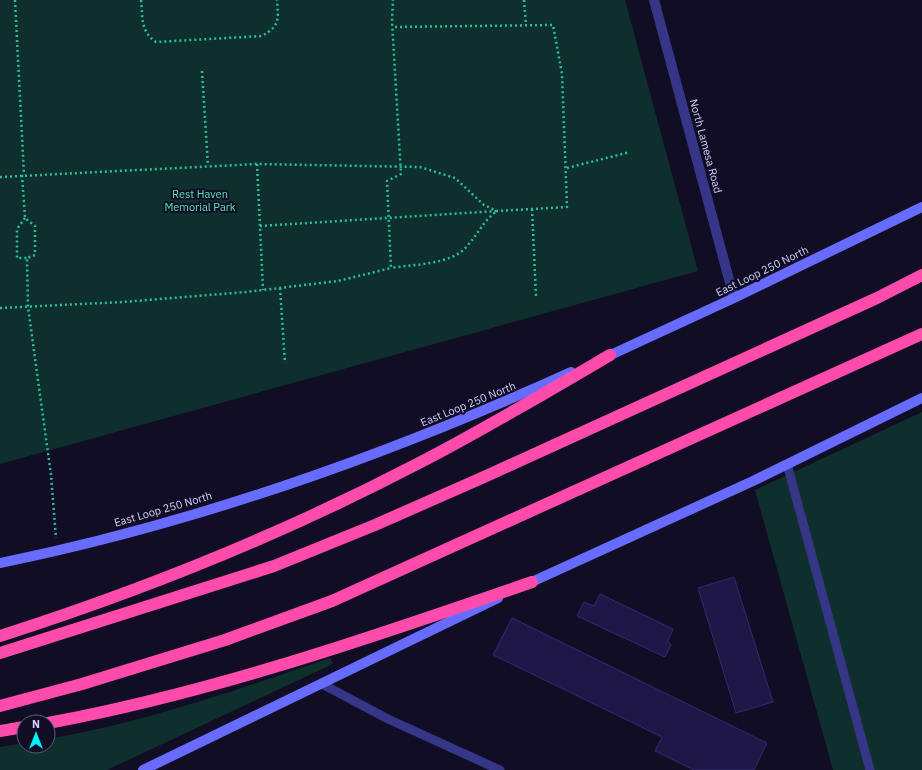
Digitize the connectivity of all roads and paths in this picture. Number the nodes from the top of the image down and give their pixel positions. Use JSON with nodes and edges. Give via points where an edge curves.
{"nodes":[{"id":1,"x":14,"y":0,"type":"edge"},
{"id":2,"x":141,"y":0,"type":"edge"},
{"id":3,"x":277,"y":0,"type":"edge"},
{"id":4,"x":394,"y":0,"type":"edge"},
{"id":5,"x":524,"y":0,"type":"edge"},
{"id":6,"x":654,"y":0,"type":"edge"},
{"id":7,"x":526,"y":25,"type":"junction"},
{"id":8,"x":392,"y":27,"type":"junction"},
{"id":9,"x":202,"y":71,"type":"dead end"},
{"id":10,"x":630,"y":152,"type":"dead end"},
{"id":11,"x":258,"y":164,"type":"junction"},
{"id":12,"x":208,"y":166,"type":"junction"},
{"id":13,"x":401,"y":167,"type":"junction"},
{"id":14,"x":567,"y":168,"type":"junction"},
{"id":15,"x":23,"y":175,"type":"junction"},
{"id":16,"x":0,"y":177,"type":"edge"},
{"id":17,"x":922,"y":206,"type":"edge"},
{"id":18,"x":532,"y":209,"type":"junction"},
{"id":19,"x":497,"y":211,"type":"junction"},
{"id":20,"x":25,"y":218,"type":"junction"},
{"id":21,"x":388,"y":219,"type":"junction"},
{"id":22,"x":260,"y":226,"type":"junction"},
{"id":23,"x":27,"y":258,"type":"junction"},
{"id":24,"x":391,"y":268,"type":"junction"},
{"id":25,"x":922,"y":275,"type":"edge"},
{"id":26,"x":280,"y":288,"type":"junction"},
{"id":27,"x":263,"y":290,"type":"junction"},
{"id":28,"x":536,"y":296,"type":"dead end"},
{"id":29,"x":734,"y":298,"type":"junction"},
{"id":30,"x":28,"y":306,"type":"junction"},
{"id":31,"x":0,"y":308,"type":"edge"},
{"id":32,"x":922,"y":334,"type":"edge"},
{"id":33,"x":610,"y":355,"type":"junction"},
{"id":34,"x":285,"y":363,"type":"dead end"},
{"id":35,"x":922,"y":398,"type":"edge"},
{"id":36,"x":787,"y":464,"type":"junction"},
{"id":37,"x":57,"y":550,"type":"junction"},
{"id":38,"x":0,"y":563,"type":"edge"},
{"id":39,"x":532,"y":582,"type":"junction"},
{"id":40,"x":0,"y":636,"type":"edge"},
{"id":41,"x":0,"y":653,"type":"edge"},
{"id":42,"x":322,"y":684,"type":"junction"},
{"id":43,"x":0,"y":706,"type":"edge"},
{"id":44,"x":56,"y":721,"type":"edge"},
{"id":45,"x":16,"y":728,"type":"edge"},
{"id":46,"x":0,"y":731,"type":"edge"},
{"id":47,"x":150,"y":769,"type":"edge"},
{"id":48,"x":500,"y":770,"type":"edge"},
{"id":49,"x":870,"y":770,"type":"edge"}],
"edges":[{"from":1,"to":15,"type":"path"},
{"from":2,"to":3,"type":"path","via":[[147,36],[156,42],[262,36],[274,29],[278,19]]},
{"from":4,"to":8,"type":"path"},
{"from":5,"to":7,"type":"path"},
{"from":6,"to":29,"type":"street","name":"North Lamesa Road"},
{"from":7,"to":8,"type":"path"},
{"from":7,"to":14,"type":"path","via":[[553,25],[562,74]]},
{"from":8,"to":13,"type":"path"},
{"from":9,"to":12,"type":"path"},
{"from":10,"to":14,"type":"path"},
{"from":11,"to":12,"type":"path"},
{"from":11,"to":13,"type":"path"},
{"from":11,"to":22,"type":"path"},
{"from":12,"to":15,"type":"path"},
{"from":13,"to":19,"type":"path","via":[[420,167],[455,178],[484,205]]},
{"from":13,"to":21,"type":"path","via":[[401,174],[387,181]]},
{"from":14,"to":18,"type":"path","via":[[567,207]]},
{"from":15,"to":16,"type":"path"},
{"from":15,"to":20,"type":"path"},
{"from":17,"to":29,"type":"main road","name":"East Loop 250 North"},
{"from":18,"to":19,"type":"path"},
{"from":18,"to":28,"type":"path"},
{"from":19,"to":21,"type":"path"},
{"from":19,"to":24,"type":"path","via":[[486,220],[467,247],[452,259]]},
{"from":20,"to":23,"type":"path","via":[[35,226],[35,255]]},
{"from":20,"to":23,"type":"path","via":[[17,228],[17,258]]},
{"from":21,"to":22,"type":"path"},
{"from":21,"to":24,"type":"path"},
{"from":22,"to":27,"type":"path"},
{"from":23,"to":30,"type":"path"},
{"from":24,"to":26,"type":"path","via":[[338,281]]},
{"from":25,"to":41,"type":"highway","via":[[877,298],[375,525],[274,566]]},
{"from":26,"to":27,"type":"path"},
{"from":26,"to":34,"type":"path"},
{"from":27,"to":30,"type":"path","via":[[123,302]]},
{"from":29,"to":33,"type":"main road","name":"East Loop 250 North"},
{"from":30,"to":31,"type":"path"},
{"from":30,"to":37,"type":"path","via":[[51,475]]},
{"from":32,"to":43,"type":"highway","via":[[332,601],[225,640]]},
{"from":33,"to":37,"type":"main road","name":"East Loop 250 North","via":[[493,407],[297,482],[163,523]]},
{"from":33,"to":40,"type":"highway","via":[[419,463],[347,499],[179,573],[66,615]]},
{"from":35,"to":36,"type":"main road"},
{"from":36,"to":39,"type":"main road"},
{"from":36,"to":49,"type":"lane"},
{"from":37,"to":38,"type":"main road","name":"East Loop 250 North"},
{"from":39,"to":42,"type":"main road"},
{"from":39,"to":44,"type":"highway","via":[[417,622],[204,688]]},
{"from":42,"to":47,"type":"main road"},
{"from":42,"to":48,"type":"lane","via":[[388,719]]},
{"from":45,"to":46,"type":"highway"}]}
